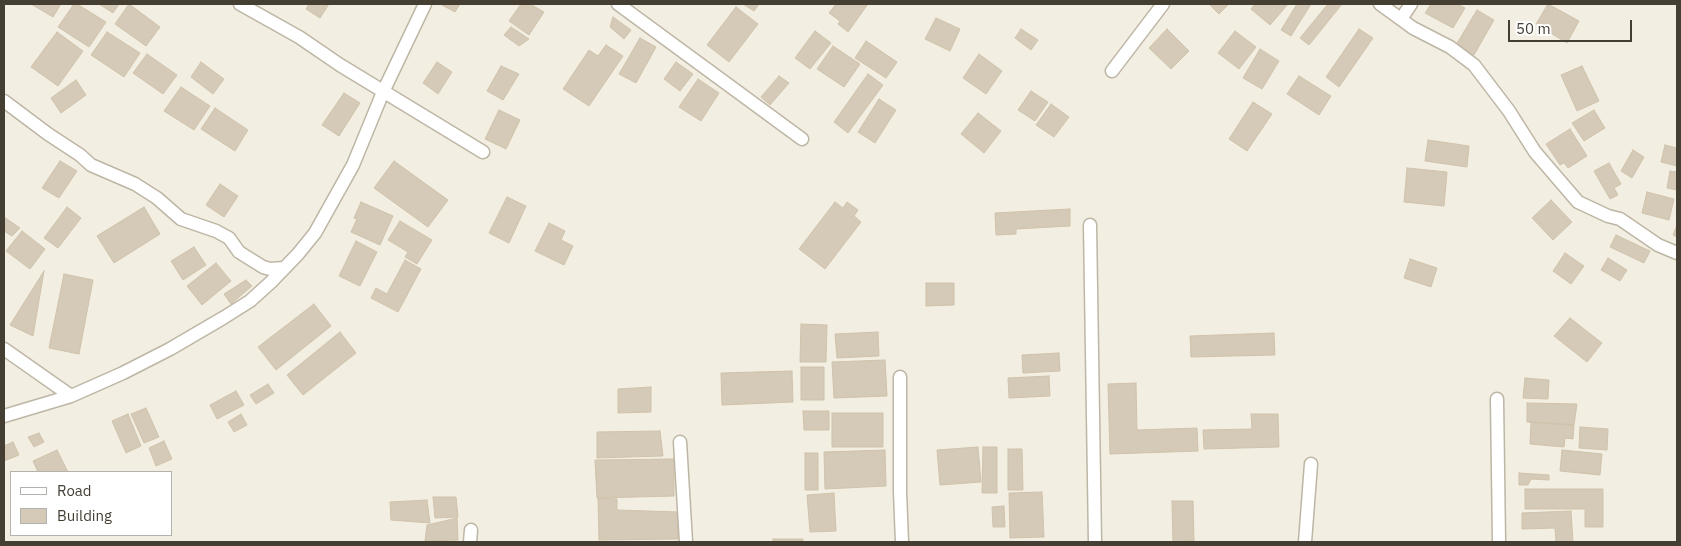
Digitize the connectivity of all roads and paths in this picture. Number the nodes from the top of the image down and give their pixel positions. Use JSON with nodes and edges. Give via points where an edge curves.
{"nodes":[{"id":1,"x":240,"y":4,"type":"edge"},
{"id":2,"x":425,"y":4,"type":"edge"},
{"id":3,"x":618,"y":4,"type":"edge"},
{"id":4,"x":1163,"y":4,"type":"edge"},
{"id":5,"x":1380,"y":4,"type":"edge"},
{"id":6,"x":1411,"y":4,"type":"edge"},
{"id":7,"x":1401,"y":19,"type":"junction"},
{"id":8,"x":1112,"y":71,"type":"dead end"},
{"id":9,"x":383,"y":92,"type":"junction"},
{"id":10,"x":4,"y":101,"type":"edge"},
{"id":11,"x":802,"y":139,"type":"dead end"},
{"id":12,"x":483,"y":152,"type":"dead end"},
{"id":13,"x":1090,"y":225,"type":"dead end"},
{"id":14,"x":1677,"y":253,"type":"edge"},
{"id":15,"x":284,"y":268,"type":"junction"},
{"id":16,"x":4,"y":349,"type":"edge"},
{"id":17,"x":900,"y":377,"type":"dead end"},
{"id":18,"x":71,"y":396,"type":"junction"},
{"id":19,"x":1497,"y":399,"type":"dead end"},
{"id":20,"x":4,"y":416,"type":"edge"},
{"id":21,"x":680,"y":442,"type":"dead end"},
{"id":22,"x":1311,"y":464,"type":"dead end"},
{"id":23,"x":686,"y":542,"type":"edge"},
{"id":24,"x":902,"y":542,"type":"edge"},
{"id":25,"x":1095,"y":542,"type":"edge"},
{"id":26,"x":1305,"y":542,"type":"edge"},
{"id":27,"x":1499,"y":542,"type":"edge"}],
"edges":[{"from":1,"to":9,"type":"street","via":[[299,37]]},
{"from":2,"to":9,"type":"street"},
{"from":3,"to":11,"type":"street"},
{"from":4,"to":8,"type":"street"},
{"from":5,"to":7,"type":"street"},
{"from":6,"to":7,"type":"street"},
{"from":7,"to":14,"type":"street","via":[[1474,65],[1535,152],[1578,202],[1620,220],[1658,245]]},
{"from":9,"to":12,"type":"street"},
{"from":9,"to":15,"type":"street","via":[[353,165],[315,233]]},
{"from":10,"to":15,"type":"street","via":[[91,165],[135,184],[181,219],[228,238],[239,252],[263,267]]},
{"from":13,"to":25,"type":"street"},
{"from":15,"to":18,"type":"street","via":[[250,301],[222,318],[170,349]]},
{"from":16,"to":18,"type":"street"},
{"from":17,"to":24,"type":"street"},
{"from":18,"to":20,"type":"street"},
{"from":19,"to":27,"type":"street"},
{"from":21,"to":23,"type":"street"},
{"from":22,"to":26,"type":"street"}]}
